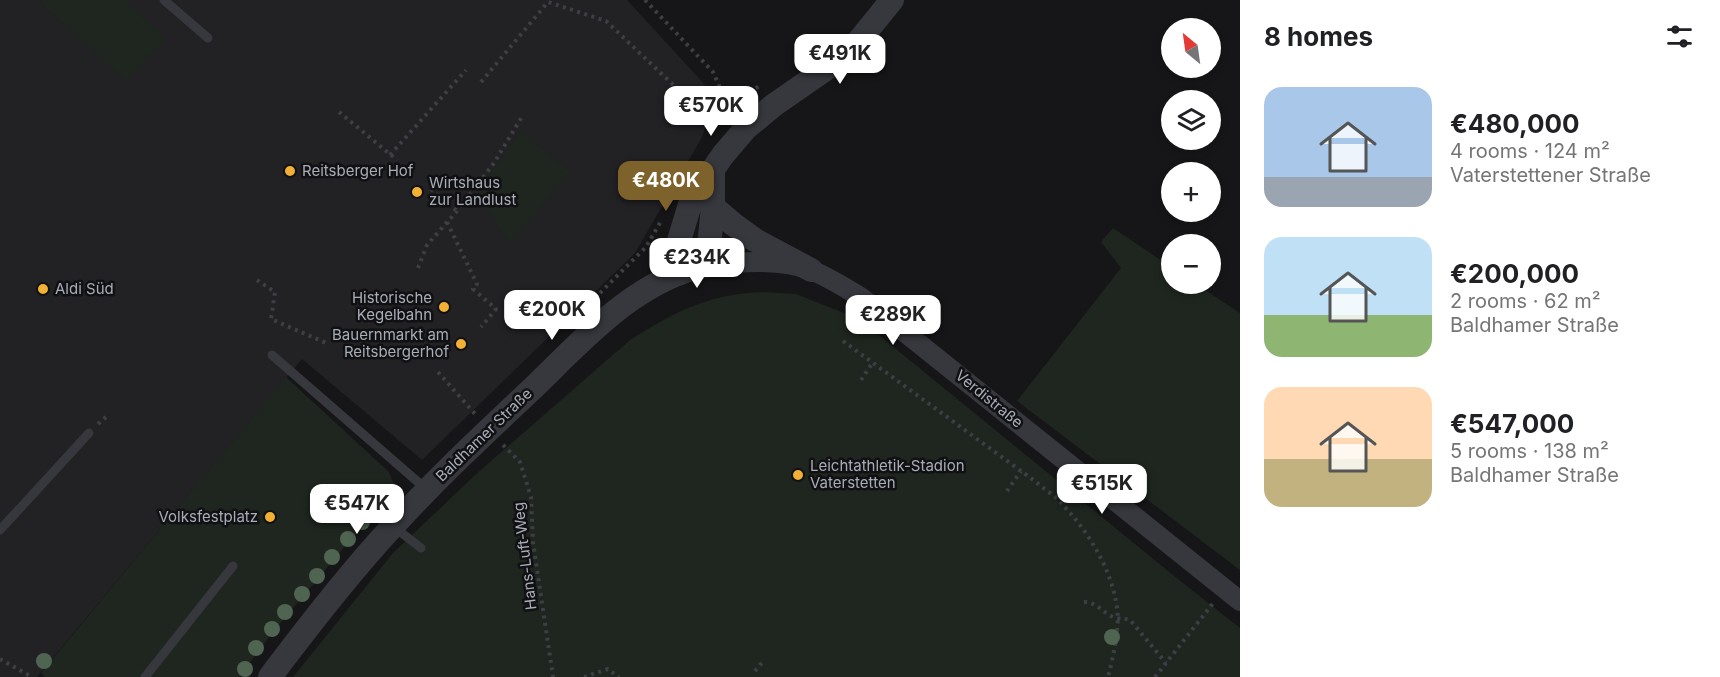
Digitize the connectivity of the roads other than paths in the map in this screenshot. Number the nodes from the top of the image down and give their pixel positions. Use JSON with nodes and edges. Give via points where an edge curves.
{"nodes":[{"id":1,"x":164,"y":0,"type":"edge"},
{"id":2,"x":892,"y":0,"type":"edge"},
{"id":3,"x":208,"y":38,"type":"dead end"},
{"id":4,"x":713,"y":172,"type":"junction"},
{"id":5,"x":713,"y":207,"type":"junction"},
{"id":6,"x":707,"y":265,"type":"junction"},
{"id":7,"x":811,"y":270,"type":"junction"},
{"id":8,"x":676,"y":274,"type":"junction"},
{"id":9,"x":272,"y":355,"type":"dead end"},
{"id":10,"x":88,"y":432,"type":"dead end"},
{"id":11,"x":428,"y":491,"type":"junction"},
{"id":12,"x":393,"y":526,"type":"junction"},
{"id":13,"x":0,"y":530,"type":"edge"},
{"id":14,"x":421,"y":548,"type":"dead end"},
{"id":15,"x":233,"y":566,"type":"dead end"},
{"id":16,"x":1240,"y":602,"type":"edge"},
{"id":17,"x":145,"y":677,"type":"edge"},
{"id":18,"x":270,"y":677,"type":"edge"}],
"edges":[{"from":1,"to":3,"type":"lane"},
{"from":2,"to":4,"type":"street","via":[[849,53],[746,128]]},
{"from":4,"to":5,"type":"street"},
{"from":4,"to":8,"type":"street","via":[[691,201],[678,244]]},
{"from":5,"to":6,"type":"street"},
{"from":5,"to":7,"type":"street","via":[[755,240]]},
{"from":6,"to":7,"type":"street","name":"Verdistraße","via":[[777,263]]},
{"from":6,"to":8,"type":"street","name":"Verdistraße"},
{"from":7,"to":16,"type":"street","name":"Verdistraße","via":[[862,297]]},
{"from":8,"to":11,"type":"street","name":"Baldhamer Straße","via":[[616,311],[478,423]]},
{"from":9,"to":11,"type":"lane"},
{"from":10,"to":13,"type":"lane"},
{"from":11,"to":12,"type":"street","name":"Baldhamer Straße"},
{"from":12,"to":14,"type":"lane"},
{"from":12,"to":18,"type":"street","name":"Baldhamer Straße"},
{"from":15,"to":17,"type":"lane"}]}
